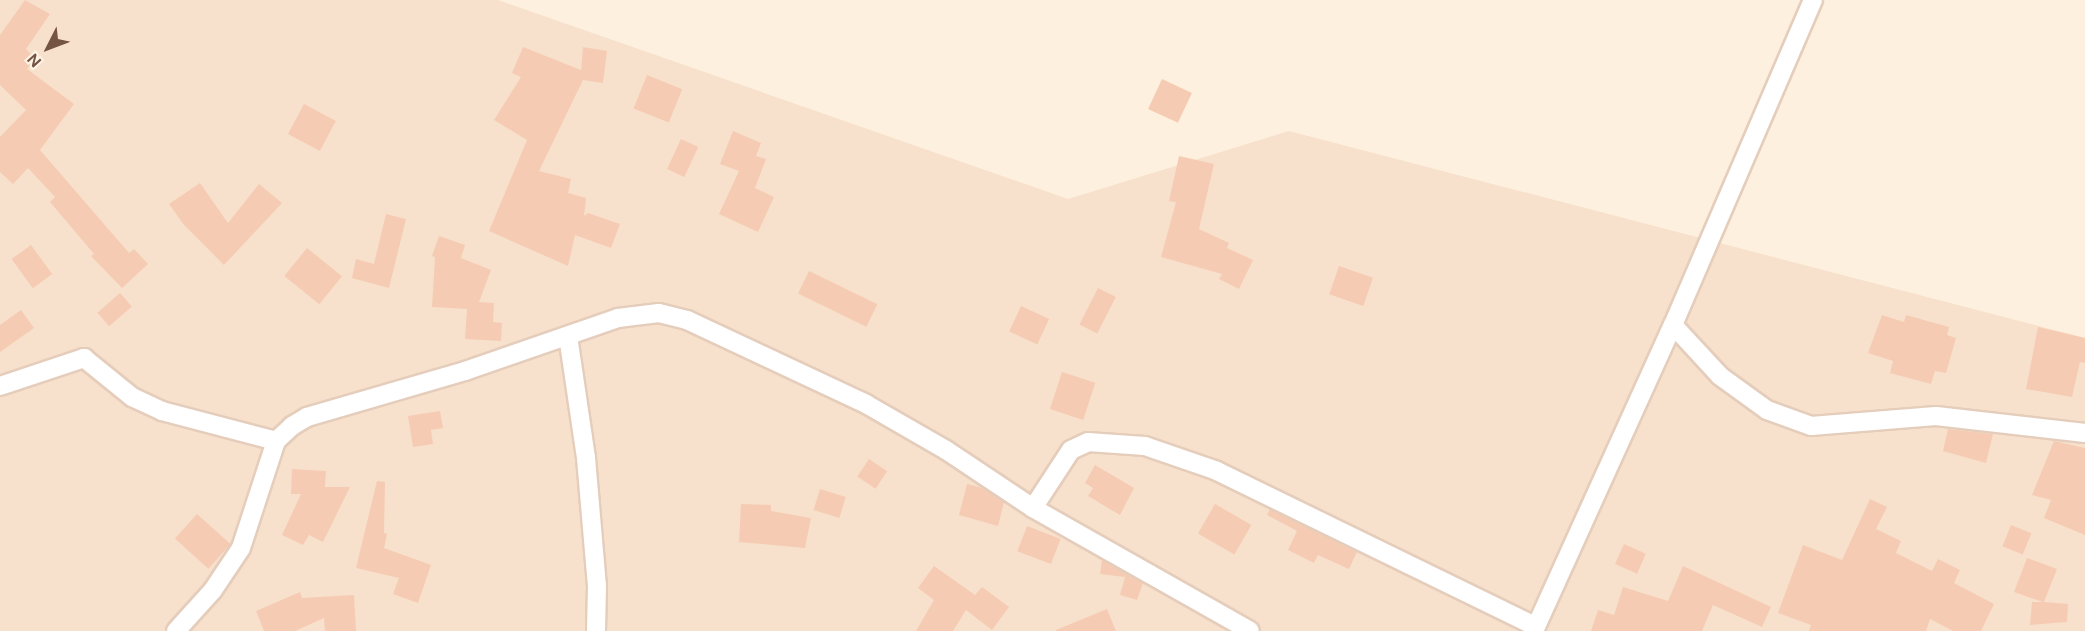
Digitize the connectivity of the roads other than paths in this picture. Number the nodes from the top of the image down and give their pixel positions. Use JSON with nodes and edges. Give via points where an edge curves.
{"nodes":[{"id":1,"x":1814,"y":0,"type":"edge"},
{"id":2,"x":1673,"y":325,"type":"junction"},
{"id":3,"x":568,"y":336,"type":"junction"},
{"id":4,"x":0,"y":386,"type":"edge"},
{"id":5,"x":2085,"y":433,"type":"edge"},
{"id":6,"x":276,"y":441,"type":"junction"},
{"id":7,"x":1033,"y":508,"type":"junction"},
{"id":8,"x":1535,"y":629,"type":"edge"},
{"id":9,"x":176,"y":631,"type":"edge"},
{"id":10,"x":596,"y":631,"type":"edge"},
{"id":11,"x":1250,"y":631,"type":"edge"}],
"edges":[{"from":1,"to":2,"type":"street"},
{"from":2,"to":5,"type":"street","via":[[1720,376],[1767,410],[1811,426],[1936,416]]},
{"from":2,"to":8,"type":"street"},
{"from":3,"to":6,"type":"street","via":[[308,417]]},
{"from":3,"to":7,"type":"street","via":[[618,318],[659,313],[687,320],[866,404],[946,450]]},
{"from":3,"to":10,"type":"street","via":[[586,458],[597,586]]},
{"from":4,"to":6,"type":"street","via":[[84,358],[132,397],[162,411]]},
{"from":6,"to":9,"type":"street","via":[[241,548],[213,590]]},
{"from":7,"to":8,"type":"street","via":[[1071,450],[1088,442],[1145,446],[1217,471]]},
{"from":7,"to":11,"type":"street"}]}
